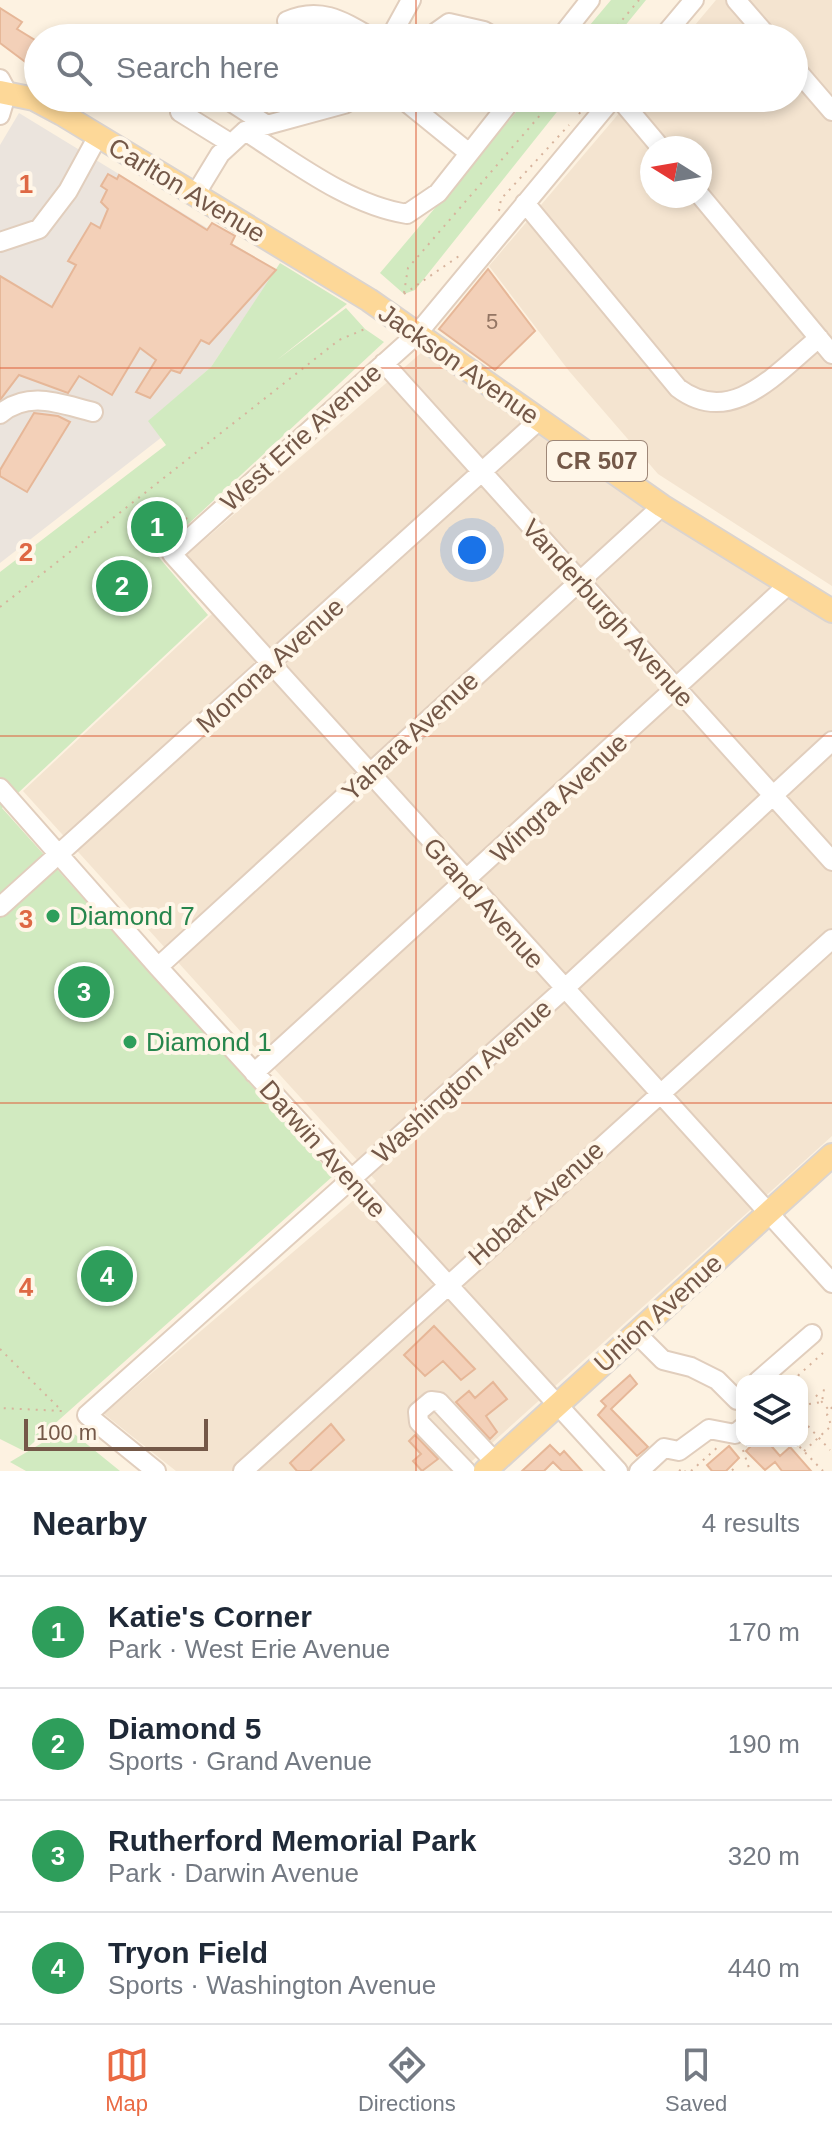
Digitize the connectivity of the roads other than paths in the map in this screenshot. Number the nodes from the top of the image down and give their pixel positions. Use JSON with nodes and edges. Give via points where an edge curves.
{"nodes":[{"id":1,"x":411,"y":0,"type":"edge"},
{"id":2,"x":590,"y":0,"type":"edge"},
{"id":3,"x":694,"y":0,"type":"edge"},
{"id":4,"x":736,"y":0,"type":"edge"},
{"id":5,"x":287,"y":21,"type":"dead end"},
{"id":6,"x":343,"y":24,"type":"edge"},
{"id":7,"x":398,"y":24,"type":"edge"},
{"id":8,"x":571,"y":24,"type":"edge"},
{"id":9,"x":674,"y":24,"type":"edge"},
{"id":10,"x":757,"y":24,"type":"edge"},
{"id":11,"x":808,"y":83,"type":"edge"},
{"id":12,"x":2,"y":87,"type":"edge"},
{"id":13,"x":24,"y":95,"type":"edge"},
{"id":14,"x":832,"y":111,"type":"edge"},
{"id":15,"x":56,"y":112,"type":"edge"},
{"id":16,"x":180,"y":112,"type":"edge"},
{"id":17,"x":247,"y":112,"type":"edge"},
{"id":18,"x":309,"y":112,"type":"edge"},
{"id":19,"x":419,"y":112,"type":"edge"},
{"id":20,"x":502,"y":112,"type":"edge"},
{"id":21,"x":604,"y":112,"type":"edge"},
{"id":22,"x":629,"y":112,"type":"edge"},
{"id":23,"x":0,"y":115,"type":"edge"},
{"id":24,"x":267,"y":125,"type":"junction"},
{"id":25,"x":98,"y":136,"type":"junction"},
{"id":26,"x":650,"y":136,"type":"edge"},
{"id":27,"x":237,"y":137,"type":"junction"},
{"id":28,"x":469,"y":153,"type":"junction"},
{"id":29,"x":195,"y":195,"type":"junction"},
{"id":30,"x":525,"y":203,"type":"junction"},
{"id":31,"x":711,"y":208,"type":"edge"},
{"id":32,"x":0,"y":242,"type":"edge"},
{"id":33,"x":369,"y":300,"type":"joint"},
{"id":34,"x":417,"y":334,"type":"junction"},
{"id":35,"x":819,"y":338,"type":"junction"},
{"id":36,"x":832,"y":354,"type":"edge"},
{"id":37,"x":384,"y":363,"type":"junction"},
{"id":38,"x":93,"y":412,"type":"dead end"},
{"id":39,"x":0,"y":414,"type":"edge"},
{"id":40,"x":538,"y":421,"type":"junction"},
{"id":41,"x":481,"y":473,"type":"junction"},
{"id":42,"x":662,"y":506,"type":"junction"},
{"id":43,"x":172,"y":554,"type":"joint"},
{"id":44,"x":579,"y":582,"type":"junction"},
{"id":45,"x":789,"y":584,"type":"junction"},
{"id":46,"x":832,"y":611,"type":"edge"},
{"id":47,"x":270,"y":667,"type":"junction"},
{"id":48,"x":677,"y":688,"type":"junction"},
{"id":49,"x":832,"y":741,"type":"edge"},
{"id":50,"x":368,"y":775,"type":"junction"},
{"id":51,"x":0,"y":788,"type":"edge"},
{"id":52,"x":772,"y":795,"type":"junction"},
{"id":53,"x":60,"y":853,"type":"junction"},
{"id":54,"x":832,"y":861,"type":"edge"},
{"id":55,"x":466,"y":883,"type":"junction"},
{"id":56,"x":0,"y":907,"type":"edge"},
{"id":57,"x":832,"y":939,"type":"edge"},
{"id":58,"x":158,"y":967,"type":"junction"},
{"id":59,"x":563,"y":990,"type":"junction"},
{"id":60,"x":254,"y":1073,"type":"junction"},
{"id":61,"x":659,"y":1093,"type":"junction"},
{"id":62,"x":832,"y":1155,"type":"edge"},
{"id":63,"x":352,"y":1181,"type":"junction"},
{"id":64,"x":768,"y":1213,"type":"junction"},
{"id":65,"x":832,"y":1283,"type":"edge"},
{"id":66,"x":447,"y":1284,"type":"junction"},
{"id":67,"x":636,"y":1333,"type":"junction"},
{"id":68,"x":812,"y":1334,"type":"dead end"},
{"id":69,"x":765,"y":1375,"type":"edge"},
{"id":70,"x":736,"y":1397,"type":"edge"},
{"id":71,"x":556,"y":1405,"type":"junction"},
{"id":72,"x":736,"y":1434,"type":"edge"},
{"id":73,"x":490,"y":1467,"type":"edge"},
{"id":74,"x":614,"y":1470,"type":"edge"},
{"id":75,"x":156,"y":1471,"type":"edge"},
{"id":76,"x":243,"y":1471,"type":"edge"},
{"id":77,"x":466,"y":1471,"type":"edge"},
{"id":78,"x":639,"y":1471,"type":"edge"}],
"edges":[{"from":1,"to":7,"type":"street"},
{"from":2,"to":8,"type":"street"},
{"from":3,"to":9,"type":"street"},
{"from":4,"to":10,"type":"street"},
{"from":5,"to":6,"type":"street","via":[[311,14]]},
{"from":11,"to":14,"type":"street"},
{"from":12,"to":13,"type":"main road","name":"Carlton Avenue","number":"CR 507"},
{"from":12,"to":23,"type":"street"},
{"from":15,"to":25,"type":"main road","name":"Carlton Avenue","number":"CR 507"},
{"from":16,"to":27,"type":"street"},
{"from":17,"to":24,"type":"street"},
{"from":18,"to":24,"type":"street"},
{"from":19,"to":28,"type":"street"},
{"from":20,"to":28,"type":"street"},
{"from":21,"to":30,"type":"street","name":"West Erie Avenue"},
{"from":22,"to":26,"type":"street"},
{"from":24,"to":27,"type":"street"},
{"from":25,"to":29,"type":"main road","name":"Carlton Avenue","number":"CR 507"},
{"from":25,"to":32,"type":"street","via":[[68,191],[39,229]]},
{"from":27,"to":28,"type":"street","via":[[390,211],[407,214],[438,193]]},
{"from":27,"to":29,"type":"street"},
{"from":29,"to":33,"type":"main road","name":"Carlton Avenue","number":"CR 507"},
{"from":30,"to":34,"type":"street","name":"West Erie Avenue"},
{"from":30,"to":35,"type":"street","via":[[678,388],[700,401],[739,400]]},
{"from":31,"to":35,"type":"street"},
{"from":33,"to":34,"type":"main road","name":"Jackson Avenue","number":"CR 507"},
{"from":34,"to":37,"type":"street","name":"West Erie Avenue"},
{"from":34,"to":40,"type":"main road","name":"Jackson Avenue","number":"CR 507"},
{"from":35,"to":36,"type":"street"},
{"from":37,"to":41,"type":"street","name":"Vanderburgh Avenue"},
{"from":37,"to":43,"type":"street","name":"West Erie Avenue"},
{"from":38,"to":39,"type":"street","via":[[34,399],[14,402]]},
{"from":40,"to":41,"type":"street","name":"Monona Avenue"},
{"from":40,"to":42,"type":"main road","name":"Jackson Avenue","number":"CR 507"},
{"from":41,"to":44,"type":"street","name":"Vanderburgh Avenue"},
{"from":41,"to":47,"type":"street","name":"Monona Avenue"},
{"from":42,"to":44,"type":"street","name":"Yahara Avenue"},
{"from":42,"to":45,"type":"main road","name":"Jackson Avenue","number":"CR 507"},
{"from":43,"to":47,"type":"street","name":"Grand Avenue"},
{"from":44,"to":48,"type":"street","name":"Vanderburgh Avenue"},
{"from":44,"to":50,"type":"street","name":"Yahara Avenue"},
{"from":45,"to":46,"type":"main road","name":"Jackson Avenue","number":"CR 507"},
{"from":45,"to":48,"type":"street","name":"Wingra Avenue"},
{"from":47,"to":50,"type":"street","name":"Grand Avenue"},
{"from":47,"to":53,"type":"street","name":"Monona Avenue"},
{"from":48,"to":52,"type":"street","name":"Vanderburgh Avenue"},
{"from":48,"to":55,"type":"street","name":"Wingra Avenue"},
{"from":49,"to":52,"type":"street","name":"Washington Avenue"},
{"from":50,"to":55,"type":"street","name":"Grand Avenue"},
{"from":50,"to":58,"type":"street","name":"Yahara Avenue"},
{"from":51,"to":53,"type":"street","name":"Darwin Avenue"},
{"from":52,"to":54,"type":"street","name":"Vanderburgh Avenue"},
{"from":52,"to":59,"type":"street","name":"Washington Avenue"},
{"from":53,"to":56,"type":"street","name":"Monona Avenue"},
{"from":53,"to":58,"type":"street","name":"Darwin Avenue"},
{"from":55,"to":59,"type":"street","name":"Grand Avenue"},
{"from":55,"to":60,"type":"street","name":"Wingra Avenue"},
{"from":57,"to":61,"type":"street","name":"Hobart Avenue"},
{"from":58,"to":60,"type":"street","name":"Darwin Avenue"},
{"from":59,"to":61,"type":"street","name":"Grand Avenue"},
{"from":59,"to":63,"type":"street","name":"Washington Avenue"},
{"from":60,"to":63,"type":"street","name":"Darwin Avenue"},
{"from":61,"to":64,"type":"street","name":"Grand Avenue"},
{"from":61,"to":66,"type":"street","name":"Hobart Avenue"},
{"from":62,"to":64,"type":"main road","name":"Union Avenue"},
{"from":63,"to":66,"type":"street","name":"Darwin Avenue"},
{"from":63,"to":75,"type":"street","name":"Washington Avenue","via":[[87,1415]]},
{"from":64,"to":65,"type":"street","name":"Grand Avenue"},
{"from":64,"to":67,"type":"main road","name":"Union Avenue"},
{"from":66,"to":71,"type":"street","name":"Darwin Avenue"},
{"from":66,"to":76,"type":"street","name":"Hobart Avenue"},
{"from":67,"to":70,"type":"street","via":[[663,1360],[717,1380]]},
{"from":67,"to":71,"type":"main road","name":"Union Avenue"},
{"from":68,"to":69,"type":"street"},
{"from":71,"to":73,"type":"main road","name":"Union Avenue"},
{"from":71,"to":74,"type":"street","name":"Darwin Avenue"},
{"from":72,"to":78,"type":"street","via":[[709,1429],[679,1451],[664,1448]]},
{"from":73,"to":77,"type":"street","via":[[439,1402],[431,1401],[418,1412],[419,1422]]}]}
